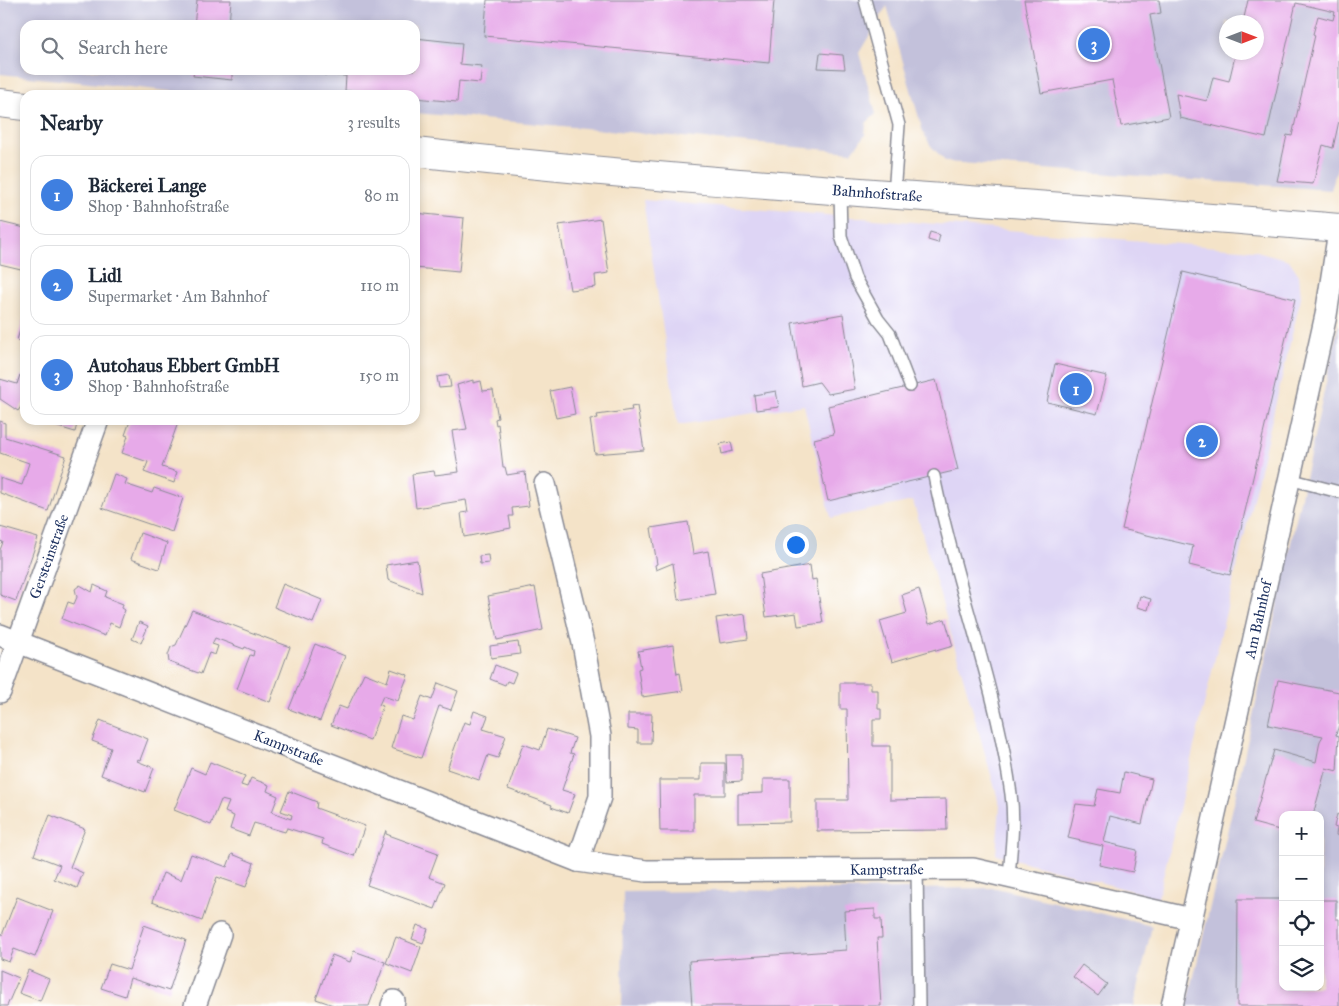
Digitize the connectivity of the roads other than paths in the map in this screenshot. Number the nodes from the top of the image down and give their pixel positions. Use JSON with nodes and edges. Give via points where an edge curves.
{"nodes":[{"id":1,"x":865,"y":0,"type":"edge"},
{"id":2,"x":0,"y":103,"type":"edge"},
{"id":3,"x":20,"y":105,"type":"edge"},
{"id":4,"x":420,"y":153,"type":"edge"},
{"id":5,"x":840,"y":190,"type":"junction"},
{"id":6,"x":894,"y":195,"type":"junction"},
{"id":7,"x":1339,"y":229,"type":"edge"},
{"id":8,"x":910,"y":386,"type":"dead end"},
{"id":9,"x":96,"y":425,"type":"edge"},
{"id":10,"x":934,"y":476,"type":"dead end"},
{"id":11,"x":1289,"y":479,"type":"junction"},
{"id":12,"x":545,"y":484,"type":"dead end"},
{"id":13,"x":1339,"y":492,"type":"edge"},
{"id":14,"x":10,"y":639,"type":"edge"},
{"id":15,"x":0,"y":692,"type":"edge"},
{"id":16,"x":578,"y":861,"type":"junction"},
{"id":17,"x":917,"y":869,"type":"junction"},
{"id":18,"x":1009,"y":877,"type":"junction"},
{"id":19,"x":1191,"y":919,"type":"junction"},
{"id":20,"x":220,"y":934,"type":"dead end"},
{"id":21,"x":195,"y":1006,"type":"edge"},
{"id":22,"x":919,"y":1006,"type":"edge"},
{"id":23,"x":1172,"y":1006,"type":"edge"}],
"edges":[{"from":1,"to":6,"type":"lane","via":[[899,125]]},
{"from":2,"to":3,"type":"main road"},
{"from":4,"to":5,"type":"main road","name":"Bahnhofstraße"},
{"from":5,"to":6,"type":"main road","name":"Bahnhofstraße"},
{"from":5,"to":8,"type":"lane","via":[[842,236],[855,278],[890,334]]},
{"from":6,"to":7,"type":"main road","name":"Bahnhofstraße"},
{"from":7,"to":11,"type":"street","name":"Am Bahnhof","via":[[1326,316]]},
{"from":9,"to":14,"type":"street","name":"Gersteinstraße"},
{"from":10,"to":18,"type":"lane","via":[[991,691],[1011,795]]},
{"from":11,"to":13,"type":"lane"},
{"from":11,"to":19,"type":"street","name":"Am Bahnhof"},
{"from":12,"to":16,"type":"street","via":[[583,643],[600,736],[600,797]]},
{"from":14,"to":15,"type":"street","name":"Gersteinstraße"},
{"from":14,"to":16,"type":"street","name":"Kampstraße"},
{"from":16,"to":17,"type":"street","name":"Kampstraße","via":[[646,871]]},
{"from":17,"to":18,"type":"street","name":"Kampstraße","via":[[973,869]]},
{"from":17,"to":22,"type":"lane"},
{"from":18,"to":19,"type":"street","name":"Kampstraße"},
{"from":19,"to":23,"type":"street","name":"Am Bahnhof"},
{"from":20,"to":21,"type":"street"}]}
